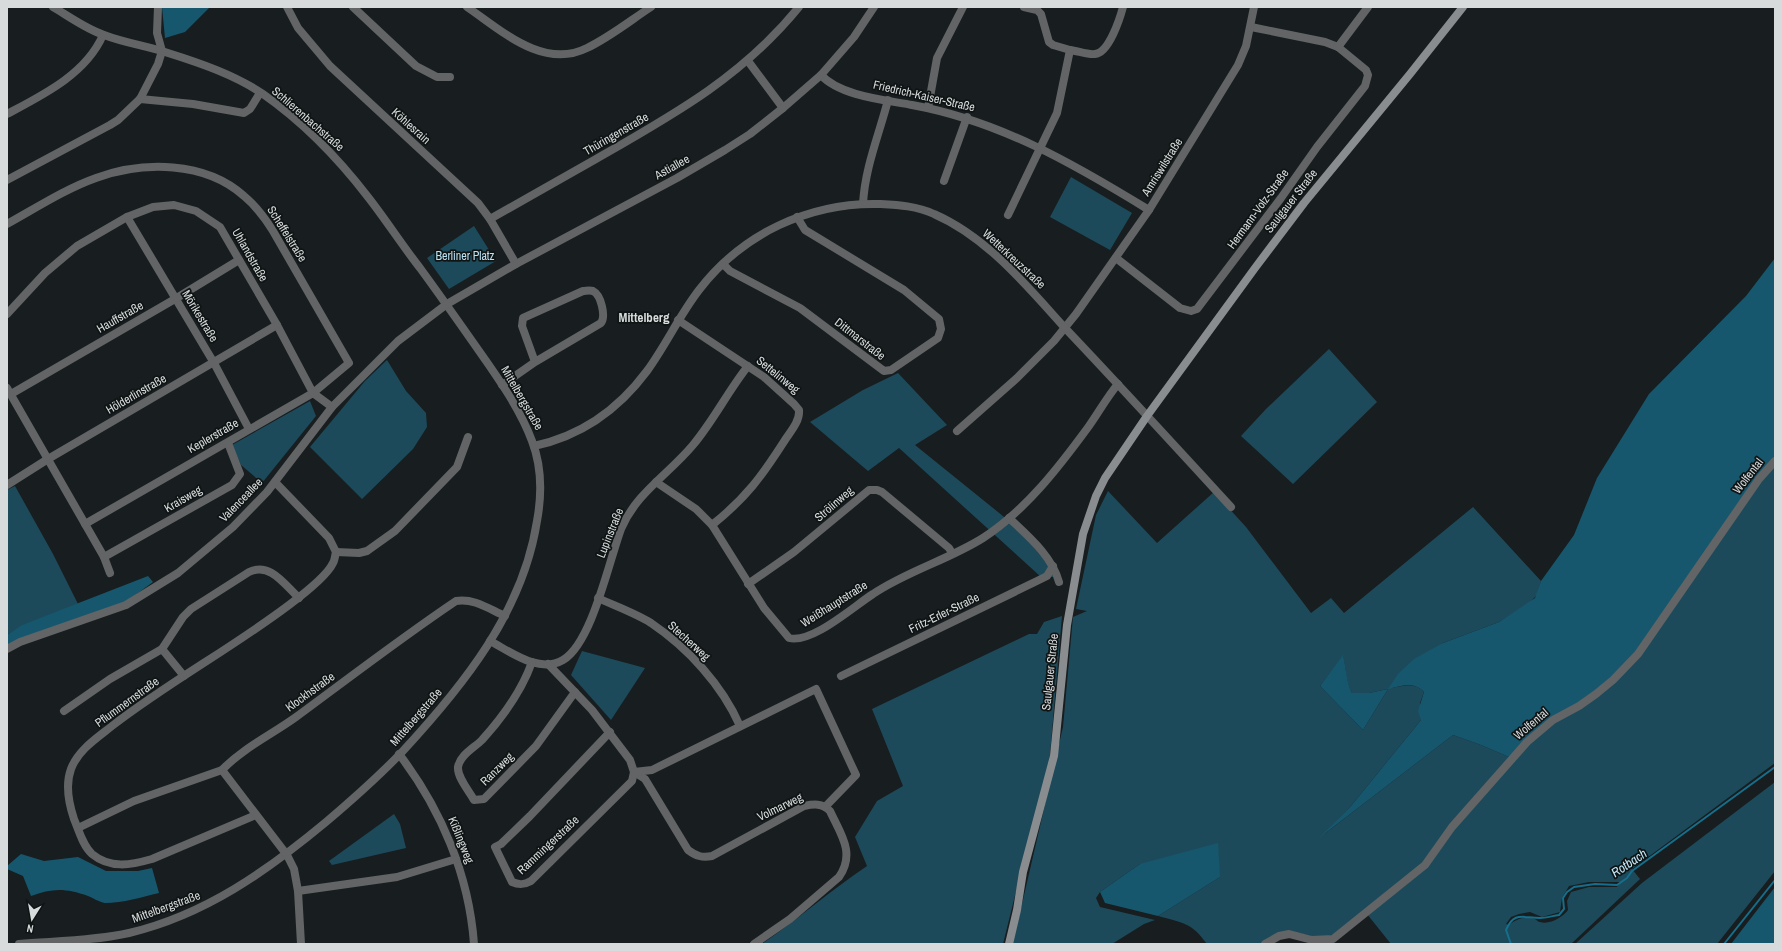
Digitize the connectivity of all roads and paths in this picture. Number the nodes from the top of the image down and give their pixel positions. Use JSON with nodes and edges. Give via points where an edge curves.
{"nodes":[{"id":1,"x":53,"y":7,"type":"edge"},
{"id":2,"x":158,"y":7,"type":"edge"},
{"id":3,"x":287,"y":7,"type":"edge"},
{"id":4,"x":353,"y":7,"type":"edge"},
{"id":5,"x":467,"y":7,"type":"edge"},
{"id":6,"x":652,"y":7,"type":"edge"},
{"id":7,"x":799,"y":7,"type":"edge"},
{"id":8,"x":874,"y":7,"type":"edge"},
{"id":9,"x":963,"y":7,"type":"edge"},
{"id":10,"x":1024,"y":7,"type":"edge"},
{"id":11,"x":1123,"y":7,"type":"edge"},
{"id":12,"x":1254,"y":7,"type":"edge"},
{"id":13,"x":1368,"y":7,"type":"edge"},
{"id":14,"x":1463,"y":7,"type":"edge"},
{"id":15,"x":1251,"y":27,"type":"junction"},
{"id":16,"x":103,"y":35,"type":"junction"},
{"id":17,"x":1338,"y":47,"type":"junction"},
{"id":18,"x":1070,"y":50,"type":"junction"},
{"id":19,"x":162,"y":51,"type":"junction"},
{"id":20,"x":748,"y":61,"type":"junction"},
{"id":21,"x":821,"y":75,"type":"junction"},
{"id":22,"x":450,"y":77,"type":"dead end"},
{"id":23,"x":260,"y":93,"type":"junction"},
{"id":24,"x":140,"y":99,"type":"junction"},
{"id":25,"x":888,"y":100,"type":"junction"},
{"id":26,"x":784,"y":108,"type":"junction"},
{"id":27,"x":928,"y":108,"type":"junction"},
{"id":28,"x":7,"y":114,"type":"edge"},
{"id":29,"x":967,"y":118,"type":"junction"},
{"id":30,"x":1041,"y":147,"type":"junction"},
{"id":31,"x":7,"y":180,"type":"edge"},
{"id":32,"x":944,"y":181,"type":"dead end"},
{"id":33,"x":863,"y":204,"type":"junction"},
{"id":34,"x":1149,"y":210,"type":"junction"},
{"id":35,"x":1008,"y":214,"type":"dead end"},
{"id":36,"x":127,"y":217,"type":"junction"},
{"id":37,"x":797,"y":217,"type":"junction"},
{"id":38,"x":490,"y":219,"type":"junction"},
{"id":39,"x":7,"y":224,"type":"edge"},
{"id":40,"x":1116,"y":258,"type":"junction"},
{"id":41,"x":239,"y":260,"type":"junction"},
{"id":42,"x":516,"y":264,"type":"junction"},
{"id":43,"x":723,"y":264,"type":"junction"},
{"id":44,"x":175,"y":299,"type":"junction"},
{"id":45,"x":447,"y":304,"type":"junction"},
{"id":46,"x":7,"y":314,"type":"edge"},
{"id":47,"x":678,"y":320,"type":"junction"},
{"id":48,"x":277,"y":325,"type":"junction"},
{"id":49,"x":1066,"y":328,"type":"junction"},
{"id":50,"x":536,"y":362,"type":"junction"},
{"id":51,"x":214,"y":363,"type":"junction"},
{"id":52,"x":349,"y":363,"type":"joint"},
{"id":53,"x":748,"y":366,"type":"junction"},
{"id":54,"x":1118,"y":384,"type":"junction"},
{"id":55,"x":502,"y":386,"type":"junction"},
{"id":56,"x":9,"y":391,"type":"edge"},
{"id":57,"x":313,"y":393,"type":"junction"},
{"id":58,"x":332,"y":407,"type":"junction"},
{"id":59,"x":1147,"y":416,"type":"junction"},
{"id":60,"x":250,"y":429,"type":"junction"},
{"id":61,"x":957,"y":431,"type":"dead end"},
{"id":62,"x":468,"y":438,"type":"dead end"},
{"id":63,"x":228,"y":443,"type":"junction"},
{"id":64,"x":534,"y":446,"type":"junction"},
{"id":65,"x":48,"y":459,"type":"junction"},
{"id":66,"x":1775,"y":461,"type":"edge"},
{"id":67,"x":275,"y":482,"type":"junction"},
{"id":68,"x":656,"y":482,"type":"junction"},
{"id":69,"x":7,"y":485,"type":"edge"},
{"id":70,"x":1231,"y":507,"type":"dead end"},
{"id":71,"x":1009,"y":518,"type":"junction"},
{"id":72,"x":85,"y":524,"type":"junction"},
{"id":73,"x":712,"y":526,"type":"junction"},
{"id":74,"x":336,"y":552,"type":"junction"},
{"id":75,"x":952,"y":553,"type":"junction"},
{"id":76,"x":104,"y":557,"type":"junction"},
{"id":77,"x":1053,"y":566,"type":"junction"},
{"id":78,"x":110,"y":573,"type":"dead end"},
{"id":79,"x":1059,"y":582,"type":"dead end"},
{"id":80,"x":748,"y":584,"type":"junction"},
{"id":81,"x":299,"y":598,"type":"junction"},
{"id":82,"x":598,"y":598,"type":"junction"},
{"id":83,"x":505,"y":616,"type":"junction"},
{"id":84,"x":490,"y":641,"type":"junction"},
{"id":85,"x":7,"y":649,"type":"edge"},
{"id":86,"x":162,"y":649,"type":"junction"},
{"id":87,"x":532,"y":662,"type":"junction"},
{"id":88,"x":548,"y":664,"type":"junction"},
{"id":89,"x":184,"y":676,"type":"junction"},
{"id":90,"x":842,"y":676,"type":"dead end"},
{"id":91,"x":575,"y":692,"type":"junction"},
{"id":92,"x":64,"y":711,"type":"dead end"},
{"id":93,"x":740,"y":726,"type":"junction"},
{"id":94,"x":610,"y":732,"type":"junction"},
{"id":95,"x":399,"y":754,"type":"junction"},
{"id":96,"x":222,"y":770,"type":"junction"},
{"id":97,"x":634,"y":772,"type":"junction"},
{"id":98,"x":825,"y":807,"type":"junction"},
{"id":99,"x":256,"y":814,"type":"junction"},
{"id":100,"x":78,"y":828,"type":"junction"},
{"id":101,"x":287,"y":855,"type":"junction"},
{"id":102,"x":456,"y":859,"type":"junction"},
{"id":103,"x":298,"y":891,"type":"junction"},
{"id":104,"x":19,"y":944,"type":"edge"},
{"id":105,"x":301,"y":944,"type":"edge"},
{"id":106,"x":474,"y":944,"type":"edge"},
{"id":107,"x":754,"y":944,"type":"edge"},
{"id":108,"x":1009,"y":944,"type":"edge"},
{"id":109,"x":1265,"y":944,"type":"edge"}],
"edges":[{"from":1,"to":16,"type":"street","name":"Schlierenbachstraße"},
{"from":2,"to":19,"type":"street","via":[[157,33]]},
{"from":3,"to":38,"type":"street","name":"Köhlesrain","via":[[298,28],[330,66],[469,194]]},
{"from":4,"to":22,"type":"street","via":[[416,66],[437,77]]},
{"from":5,"to":6,"type":"street","via":[[524,46],[535,51],[556,54],[587,48]]},
{"from":7,"to":20,"type":"street","name":"Thüringenstraße"},
{"from":8,"to":21,"type":"street","name":"Astiallee","via":[[854,37]]},
{"from":9,"to":27,"type":"street","via":[[937,58]]},
{"from":10,"to":18,"type":"street","via":[[1037,10],[1041,14],[1049,42]]},
{"from":11,"to":18,"type":"street","via":[[1117,27],[1100,53]]},
{"from":12,"to":15,"type":"street","name":"Amriswilstraße"},
{"from":13,"to":17,"type":"street"},
{"from":14,"to":59,"type":"main road","name":"Saulgauer Straße","via":[[1304,203]]},
{"from":15,"to":17,"type":"street","name":"Hermann-Volz-Straße"},
{"from":15,"to":34,"type":"street","name":"Amriswilstraße","via":[[1238,65]]},
{"from":16,"to":19,"type":"street","name":"Schlierenbachstraße"},
{"from":16,"to":28,"type":"street","via":[[90,57],[66,79]]},
{"from":17,"to":40,"type":"street","name":"Hermann-Volz-Straße","via":[[1366,70],[1368,75],[1365,86],[1197,309],[1191,311],[1180,308]]},
{"from":18,"to":30,"type":"street","via":[[1057,113]]},
{"from":19,"to":23,"type":"street","name":"Schlierenbachstraße","via":[[210,68]]},
{"from":19,"to":24,"type":"street"},
{"from":20,"to":26,"type":"street"},
{"from":20,"to":38,"type":"street","name":"Thüringenstraße","via":[[723,82],[646,132]]},
{"from":21,"to":25,"type":"street","name":"Friedrich-Kaiser-Straße","via":[[839,88]]},
{"from":21,"to":26,"type":"street","name":"Astiallee"},
{"from":23,"to":24,"type":"street","via":[[250,109],[244,113],[193,104]]},
{"from":23,"to":45,"type":"street","name":"Schlierenbachstraße","via":[[288,114],[340,163]]},
{"from":24,"to":31,"type":"street","via":[[110,125]]},
{"from":25,"to":27,"type":"street","name":"Friedrich-Kaiser-Straße"},
{"from":25,"to":33,"type":"street","via":[[867,171]]},
{"from":26,"to":42,"type":"street","name":"Astiallee","via":[[725,150]]},
{"from":27,"to":29,"type":"street","name":"Friedrich-Kaiser-Straße"},
{"from":29,"to":30,"type":"street","name":"Friedrich-Kaiser-Straße"},
{"from":29,"to":32,"type":"street"},
{"from":30,"to":34,"type":"street","name":"Friedrich-Kaiser-Straße"},
{"from":30,"to":35,"type":"street"},
{"from":33,"to":37,"type":"street","name":"Wetterkreuzstraße"},
{"from":33,"to":49,"type":"street","name":"Wetterkreuzstraße","via":[[916,208],[959,227],[1005,264]]},
{"from":34,"to":40,"type":"street","name":"Amriswilstraße"},
{"from":36,"to":41,"type":"street","name":"Uhlandstraße","via":[[153,207],[174,205],[196,211],[220,228]]},
{"from":36,"to":44,"type":"street","name":"Mörikestraße"},
{"from":36,"to":46,"type":"street","name":"Uhlandstraße","via":[[77,246],[45,273]]},
{"from":37,"to":43,"type":"street","name":"Wetterkreuzstraße","via":[[750,242]]},
{"from":37,"to":43,"type":"street","name":"Dittmarstraße","via":[[805,230],[904,290],[930,311],[941,324],[938,338],[891,370],[884,371],[800,308]]},
{"from":38,"to":42,"type":"street","name":"Köhlesrain"},
{"from":39,"to":52,"type":"street","name":"Scheffelstraße","via":[[70,190],[97,178],[121,172],[166,167],[217,179],[244,195],[259,211]]},
{"from":40,"to":49,"type":"street","name":"Amriswilstraße"},
{"from":41,"to":44,"type":"street","name":"Hauffstraße"},
{"from":41,"to":48,"type":"street","name":"Uhlandstraße"},
{"from":42,"to":45,"type":"street","name":"Astiallee"},
{"from":43,"to":47,"type":"street","name":"Wetterkreuzstraße","via":[[700,289]]},
{"from":44,"to":51,"type":"street","name":"Mörikestraße"},
{"from":44,"to":56,"type":"street","name":"Hauffstraße"},
{"from":45,"to":55,"type":"street","name":"Mittelbergstraße"},
{"from":45,"to":58,"type":"street","name":"Valenceallee","via":[[382,355]]},
{"from":47,"to":53,"type":"street","name":"Settelinweg"},
{"from":47,"to":64,"type":"street","name":"Wetterkreuzstraße","via":[[647,371],[612,409],[577,432],[562,439]]},
{"from":48,"to":51,"type":"street","name":"Hölderlinstraße"},
{"from":48,"to":57,"type":"street","name":"Uhlandstraße"},
{"from":49,"to":54,"type":"street","name":"Wetterkreuzstraße"},
{"from":49,"to":61,"type":"street","name":"Amriswilstraße","via":[[1018,378]]},
{"from":50,"to":50,"type":"street","via":[[601,323],[604,318],[598,295],[583,291],[523,318],[522,326]]},
{"from":50,"to":55,"type":"street"},
{"from":51,"to":60,"type":"street","name":"Mörikestraße"},
{"from":51,"to":65,"type":"street","name":"Hölderlinstraße"},
{"from":52,"to":57,"type":"street","name":"Keplerstraße"},
{"from":53,"to":68,"type":"street","name":"Lupinstraße","via":[[705,430],[683,457]]},
{"from":53,"to":73,"type":"street","name":"Settelinweg","via":[[794,404],[799,414],[797,422],[762,476]]},
{"from":54,"to":59,"type":"street","name":"Wetterkreuzstraße"},
{"from":54,"to":71,"type":"street","name":"Weißhauptstraße","via":[[1077,443],[1036,492]]},
{"from":55,"to":64,"type":"street","name":"Mittelbergstraße","via":[[523,420]]},
{"from":56,"to":65,"type":"street"},
{"from":57,"to":58,"type":"street","name":"Uhlandstraße"},
{"from":57,"to":60,"type":"street","name":"Keplerstraße"},
{"from":58,"to":67,"type":"street","name":"Valenceallee"},
{"from":59,"to":70,"type":"street"},
{"from":59,"to":108,"type":"main road","name":"Saulgauer Straße","via":[[1105,478],[1083,534],[1067,625],[1054,756],[1023,872]]},
{"from":60,"to":63,"type":"street","name":"Keplerstraße"},
{"from":62,"to":74,"type":"street","via":[[457,467],[395,531],[367,551]]},
{"from":63,"to":72,"type":"street","name":"Keplerstraße"},
{"from":63,"to":76,"type":"street","name":"Kraisweg","via":[[240,474],[232,485]]},
{"from":64,"to":83,"type":"street","name":"Mittelbergstraße","via":[[541,495],[536,528],[519,587]]},
{"from":65,"to":69,"type":"street","name":"Hölderlinstraße"},
{"from":65,"to":72,"type":"street"},
{"from":66,"to":109,"type":"street","name":"Wolfental","via":[[1759,479],[1638,654],[1596,694],[1553,720],[1527,742],[1452,827],[1424,865],[1333,939],[1312,940],[1289,934]]},
{"from":67,"to":74,"type":"street","via":[[329,538]]},
{"from":67,"to":85,"type":"street","name":"Valenceallee","via":[[233,527],[178,573],[126,605]]},
{"from":68,"to":73,"type":"street","name":"Weißhauptstraße","via":[[696,509]]},
{"from":68,"to":82,"type":"street","name":"Lupinstraße","via":[[637,500],[622,528]]},
{"from":71,"to":75,"type":"street","name":"Weißhauptstraße","via":[[983,538]]},
{"from":71,"to":77,"type":"street","via":[[1032,540]]},
{"from":72,"to":76,"type":"street"},
{"from":73,"to":80,"type":"street","name":"Weißhauptstraße"},
{"from":74,"to":81,"type":"street","name":"Pflummernstraße","via":[[333,564]]},
{"from":75,"to":80,"type":"street","name":"Weißhauptstraße","via":[[890,583],[824,627],[797,639],[786,635]]},
{"from":75,"to":80,"type":"street","name":"Strölinweg","via":[[882,492],[869,490],[794,552]]},
{"from":76,"to":78,"type":"street"},
{"from":77,"to":79,"type":"street"},
{"from":77,"to":90,"type":"street","name":"Fritz-Erler-Straße","via":[[1047,576]]},
{"from":81,"to":86,"type":"street","via":[[270,571],[264,568],[254,569],[191,609]]},
{"from":81,"to":89,"type":"street","name":"Pflummernstraße"},
{"from":82,"to":88,"type":"street","name":"Lupinstraße","via":[[581,638],[571,653],[557,663]]},
{"from":82,"to":93,"type":"street","name":"Stecherweg","via":[[650,623],[687,652],[724,698]]},
{"from":83,"to":84,"type":"street","name":"Mittelbergstraße"},
{"from":83,"to":96,"type":"street","name":"Klockhstraße","via":[[474,601],[456,601],[406,634],[284,726],[236,755]]},
{"from":84,"to":87,"type":"street","name":"Lupinstraße"},
{"from":84,"to":95,"type":"street","name":"Mittelbergstraße","via":[[449,699]]},
{"from":86,"to":89,"type":"street"},
{"from":86,"to":92,"type":"street","via":[[110,679]]},
{"from":87,"to":88,"type":"street","name":"Lupinstraße"},
{"from":87,"to":91,"type":"street","name":"Ranzweg","via":[[528,674],[502,715],[483,739],[460,759],[459,774],[474,800],[484,799],[536,746]]},
{"from":88,"to":91,"type":"street"},
{"from":89,"to":100,"type":"street","name":"Pflummernstraße","via":[[138,706],[84,750],[76,760],[68,779],[68,790],[72,814]]},
{"from":91,"to":94,"type":"street"},
{"from":93,"to":97,"type":"street","via":[[652,770]]},
{"from":93,"to":98,"type":"street","via":[[816,689],[856,775]]},
{"from":94,"to":97,"type":"street","via":[[630,760]]},
{"from":94,"to":97,"type":"street","name":"Rammingerstraße","via":[[530,816],[495,847],[512,882],[524,884],[531,881],[632,781]]},
{"from":95,"to":101,"type":"street","name":"Mittelbergstraße","via":[[365,788]]},
{"from":95,"to":102,"type":"street","name":"Kißlingweg","via":[[428,798]]},
{"from":96,"to":99,"type":"street"},
{"from":96,"to":100,"type":"street","via":[[134,800]]},
{"from":97,"to":98,"type":"street","name":"Volmarweg","via":[[645,779],[688,850],[700,857],[712,856],[804,806],[815,804]]},
{"from":98,"to":107,"type":"street","via":[[830,811],[847,849],[844,870],[790,919]]},
{"from":99,"to":100,"type":"street","name":"Pflummernstraße","via":[[152,859],[124,865],[98,858],[89,851]]},
{"from":99,"to":101,"type":"street"},
{"from":101,"to":103,"type":"street","via":[[294,869]]},
{"from":101,"to":104,"type":"street","name":"Mittelbergstraße","via":[[207,905],[156,925],[115,935]]},
{"from":102,"to":103,"type":"street","via":[[397,877]]},
{"from":102,"to":106,"type":"street","name":"Kißlingweg","via":[[468,898]]},
{"from":103,"to":105,"type":"street"}]}
